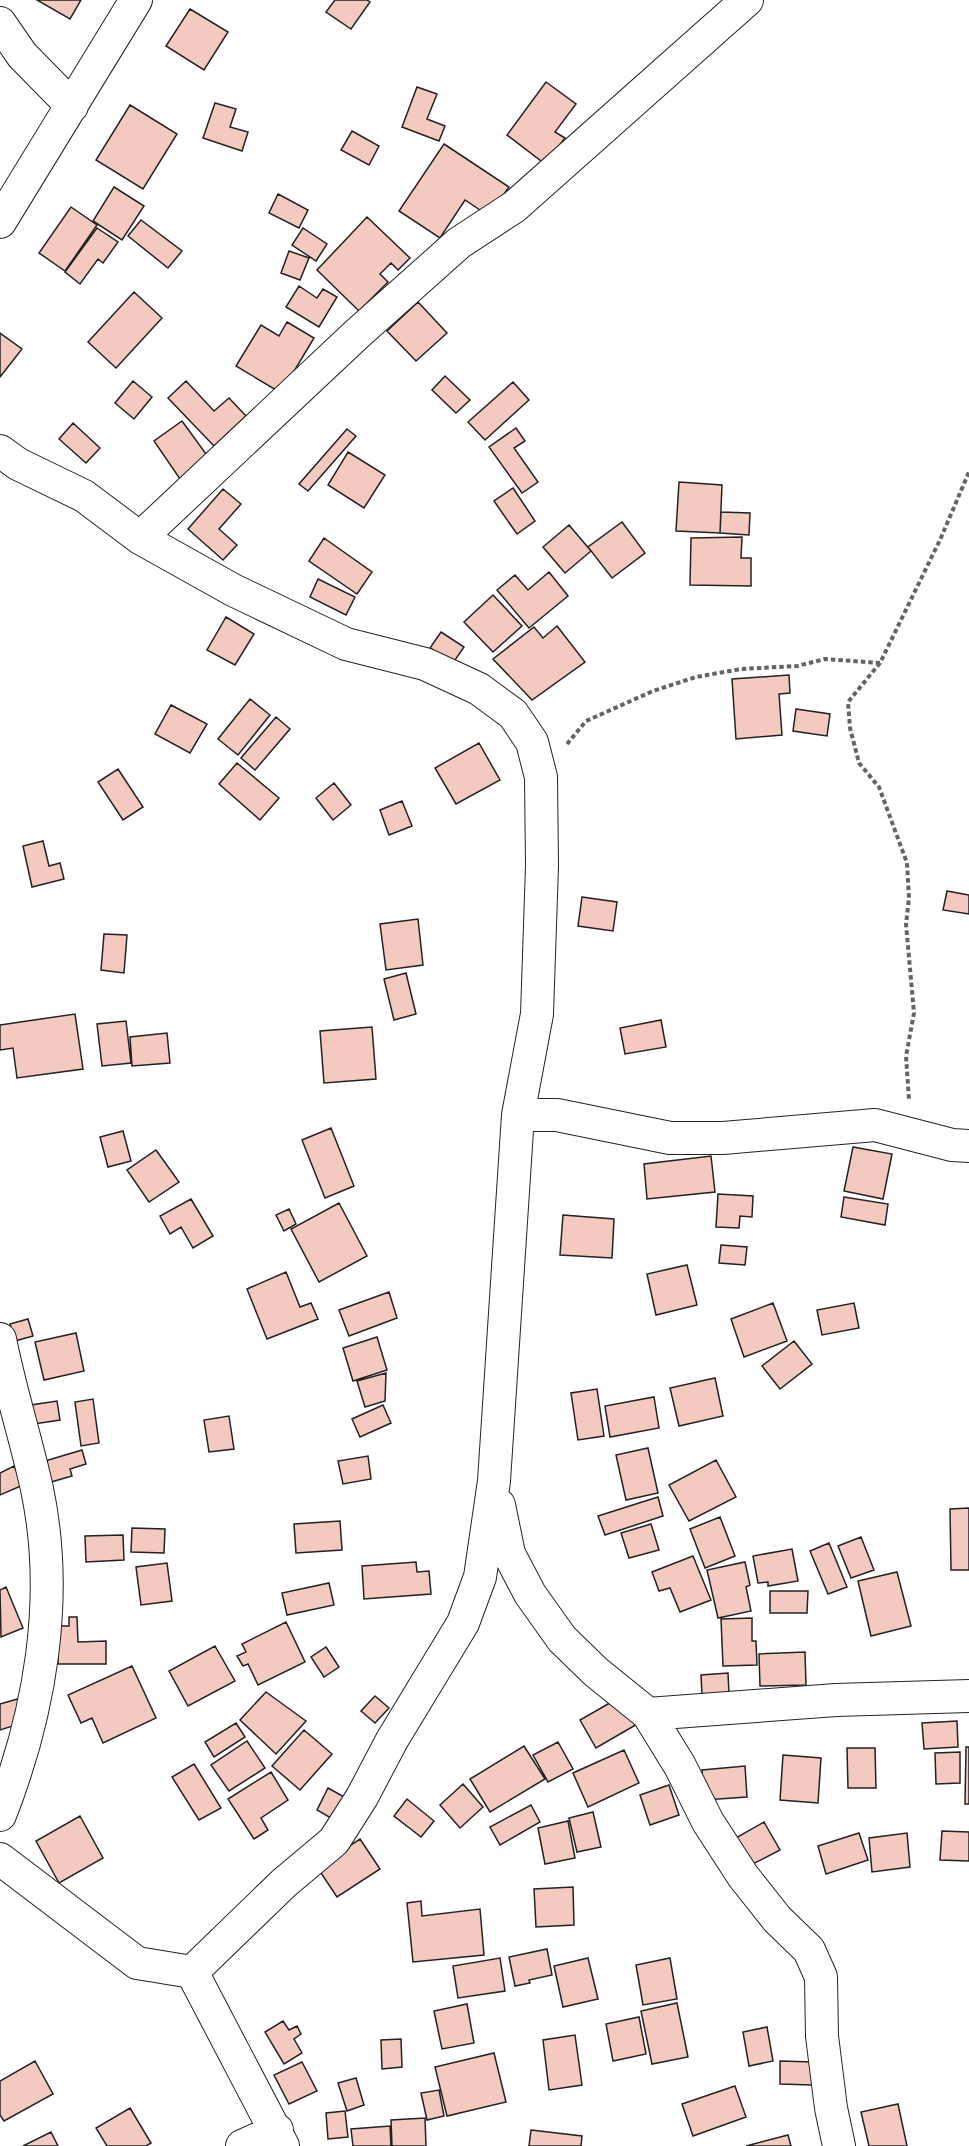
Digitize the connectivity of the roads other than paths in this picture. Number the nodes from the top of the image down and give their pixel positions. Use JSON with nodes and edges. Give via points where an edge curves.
{"nodes":[{"id":1,"x":136,"y":0,"type":"edge"},
{"id":2,"x":747,"y":0,"type":"edge"},
{"id":3,"x":0,"y":23,"type":"edge"},
{"id":4,"x":72,"y":106,"type":"junction"},
{"id":5,"x":0,"y":222,"type":"edge"},
{"id":6,"x":0,"y":451,"type":"edge"},
{"id":7,"x":140,"y":537,"type":"junction"},
{"id":8,"x":518,"y":1115,"type":"junction"},
{"id":9,"x":969,"y":1146,"type":"edge"},
{"id":10,"x":0,"y":1339,"type":"edge"},
{"id":11,"x":494,"y":1480,"type":"junction"},
{"id":12,"x":969,"y":1696,"type":"edge"},
{"id":13,"x":648,"y":1714,"type":"junction"},
{"id":14,"x":0,"y":1815,"type":"edge"},
{"id":15,"x":0,"y":1859,"type":"edge"},
{"id":16,"x":192,"y":1972,"type":"junction"},
{"id":17,"x":280,"y":2138,"type":"edge"},
{"id":18,"x":242,"y":2146,"type":"edge"},
{"id":19,"x":839,"y":2146,"type":"edge"}],
"edges":[{"from":1,"to":4,"type":"street"},
{"from":2,"to":7,"type":"street","via":[[514,207],[442,258]]},
{"from":3,"to":4,"type":"street","via":[[22,55]]},
{"from":4,"to":5,"type":"street"},
{"from":6,"to":7,"type":"street","via":[[84,496]]},
{"from":7,"to":8,"type":"street","via":[[233,590],[346,644],[425,664],[479,689],[513,714],[532,742],[541,777],[537,1014]]},
{"from":8,"to":9,"type":"street","via":[[556,1115],[670,1138],[723,1138],[875,1125]]},
{"from":8,"to":11,"type":"street"},
{"from":10,"to":14,"type":"street","via":[[37,1491],[47,1578],[38,1684],[21,1762]]},
{"from":11,"to":13,"type":"street","via":[[509,1554],[530,1594],[562,1639]]},
{"from":11,"to":16,"type":"street","via":[[480,1577],[464,1623],[362,1797],[334,1841],[284,1883]]},
{"from":12,"to":13,"type":"street","via":[[836,1700]]},
{"from":13,"to":19,"type":"street","via":[[743,1876],[777,1919],[809,1950],[820,1977],[822,2036]]},
{"from":15,"to":16,"type":"street","via":[[136,1963]]},
{"from":16,"to":17,"type":"street"},
{"from":17,"to":18,"type":"street"}]}
